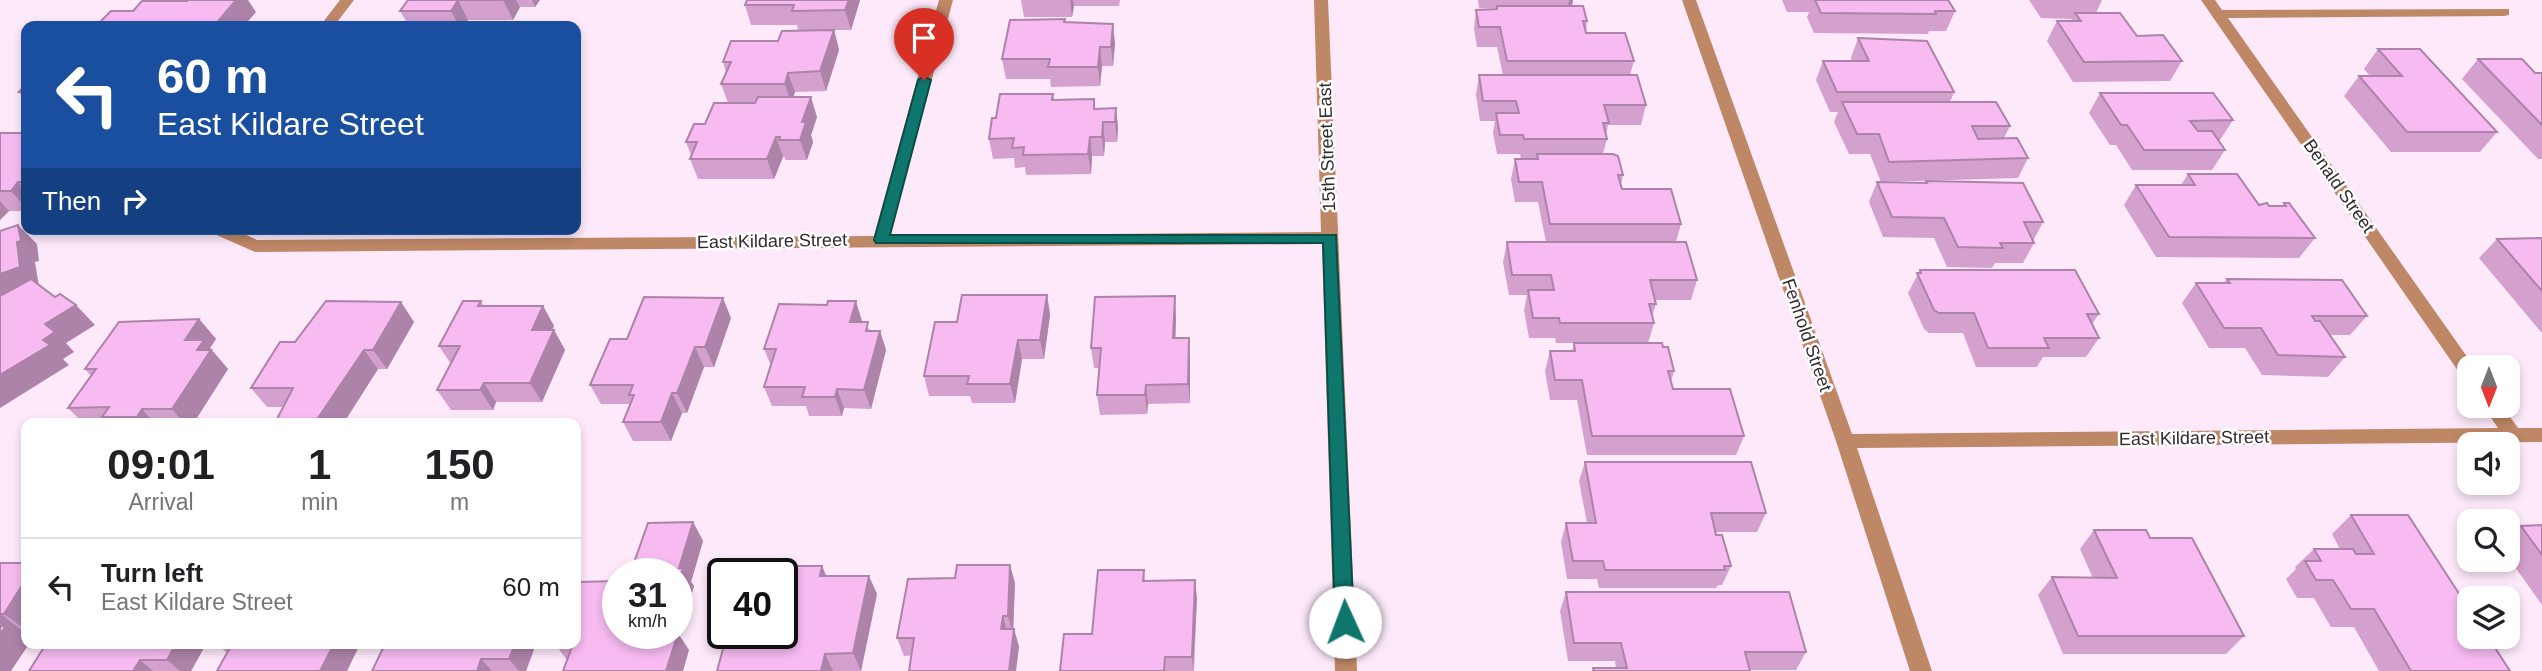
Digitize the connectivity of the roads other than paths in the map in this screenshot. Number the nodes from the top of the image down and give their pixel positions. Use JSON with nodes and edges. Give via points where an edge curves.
{"nodes":[{"id":1,"x":347,"y":0,"type":"edge"},
{"id":2,"x":946,"y":0,"type":"edge"},
{"id":3,"x":1321,"y":0,"type":"edge"},
{"id":4,"x":1689,"y":0,"type":"edge"},
{"id":5,"x":2208,"y":0,"type":"edge"},
{"id":6,"x":2504,"y":12,"type":"dead end"},
{"id":7,"x":2219,"y":13,"type":"junction"},
{"id":8,"x":331,"y":21,"type":"edge"},
{"id":9,"x":231,"y":235,"type":"edge"},
{"id":10,"x":1331,"y":238,"type":"junction"},
{"id":11,"x":881,"y":240,"type":"junction"},
{"id":12,"x":2457,"y":356,"type":"edge"},
{"id":13,"x":2520,"y":435,"type":"edge"},
{"id":14,"x":2542,"y":435,"type":"edge"},
{"id":15,"x":2457,"y":436,"type":"edge"},
{"id":16,"x":1845,"y":441,"type":"junction"},
{"id":17,"x":1346,"y":671,"type":"edge"},
{"id":18,"x":1921,"y":671,"type":"edge"}],
"edges":[{"from":1,"to":8,"type":"street"},
{"from":2,"to":11,"type":"street"},
{"from":3,"to":10,"type":"street","name":"15th Street East"},
{"from":4,"to":16,"type":"street","name":"Fenhold Street"},
{"from":5,"to":7,"type":"street","name":"Benald Street"},
{"from":6,"to":7,"type":"street"},
{"from":7,"to":12,"type":"street","name":"Benald Street"},
{"from":9,"to":11,"type":"street","name":"East Kildare Street","via":[[255,246]]},
{"from":10,"to":11,"type":"street","name":"East Kildare Street"},
{"from":10,"to":17,"type":"street","name":"15th Street East"},
{"from":13,"to":14,"type":"street","name":"East Kildare Street"},
{"from":15,"to":16,"type":"street","name":"East Kildare Street"},
{"from":16,"to":18,"type":"street","name":"Fenhold Street"}]}
